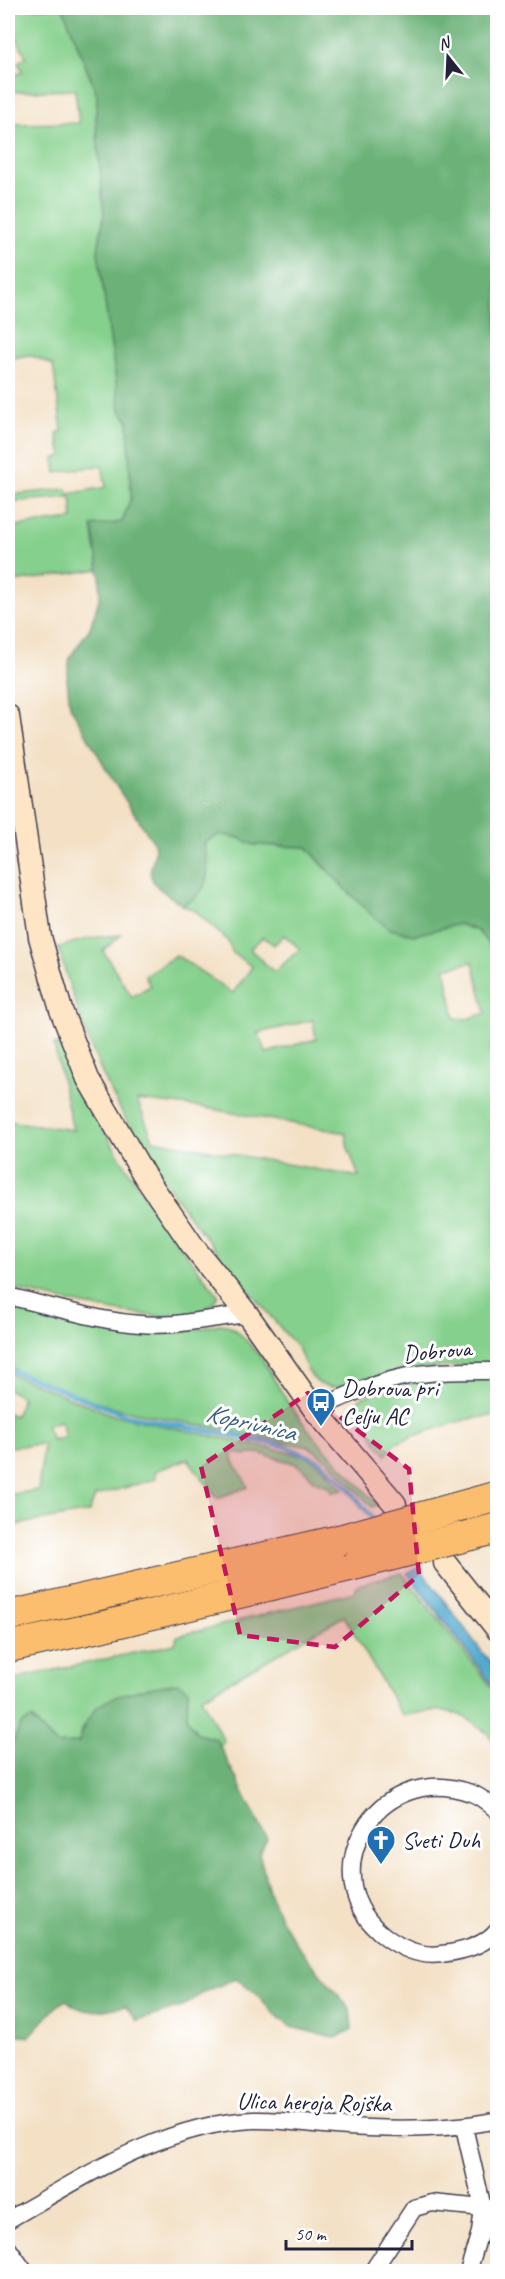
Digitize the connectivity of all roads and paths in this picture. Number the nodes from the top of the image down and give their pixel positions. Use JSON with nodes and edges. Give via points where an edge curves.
{"nodes":[{"id":1,"x":8,"y":716,"type":"edge"},
{"id":2,"x":8,"y":1296,"type":"edge"},
{"id":3,"x":247,"y":1314,"type":"junction"},
{"id":4,"x":498,"y":1371,"type":"edge"},
{"id":5,"x":315,"y":1410,"type":"junction"},
{"id":6,"x":498,"y":1496,"type":"edge"},
{"id":7,"x":395,"y":1504,"type":"dead end"},
{"id":8,"x":484,"y":1531,"type":"edge"},
{"id":9,"x":445,"y":1563,"type":"dead end"},
{"id":10,"x":8,"y":1616,"type":"edge"},
{"id":11,"x":494,"y":1621,"type":"edge"},
{"id":12,"x":8,"y":1647,"type":"edge"},
{"id":13,"x":498,"y":1811,"type":"edge"},
{"id":14,"x":498,"y":1929,"type":"edge"},
{"id":15,"x":498,"y":2120,"type":"edge"},
{"id":16,"x":464,"y":2127,"type":"junction"},
{"id":17,"x":490,"y":2208,"type":"edge"},
{"id":18,"x":8,"y":2220,"type":"edge"},
{"id":19,"x":8,"y":2248,"type":"edge"},
{"id":20,"x":25,"y":2271,"type":"edge"},
{"id":21,"x":372,"y":2271,"type":"edge"},
{"id":22,"x":468,"y":2271,"type":"edge"}],
"edges":[{"from":1,"to":3,"type":"street","via":[[40,937],[61,1010],[88,1078],[144,1175],[195,1249]]},
{"from":2,"to":3,"type":"street","via":[[117,1321],[150,1324]]},
{"from":3,"to":5,"type":"street"},
{"from":4,"to":5,"type":"street","name":"Dobrova","via":[[400,1377]]},
{"from":5,"to":7,"type":"street"},
{"from":6,"to":10,"type":"highway","bridge":true,"via":[[339,1540]]},
{"from":8,"to":12,"type":"highway","bridge":true},
{"from":9,"to":11,"type":"street"},
{"from":13,"to":14,"type":"street","via":[[474,1793],[441,1785],[408,1790],[380,1807],[360,1834],[352,1866],[356,1899],[373,1928],[400,1948],[432,1956],[465,1951]]},
{"from":15,"to":16,"type":"street","name":"Ulica heroja Rojška"},
{"from":16,"to":17,"type":"street"},
{"from":16,"to":18,"type":"street","name":"Ulica heroja Rojška","via":[[362,2128],[254,2120],[212,2126],[173,2135],[97,2169]]},
{"from":17,"to":21,"type":"street","via":[[432,2203],[414,2208]]},
{"from":17,"to":22,"type":"street"},
{"from":19,"to":20,"type":"street"}]}
